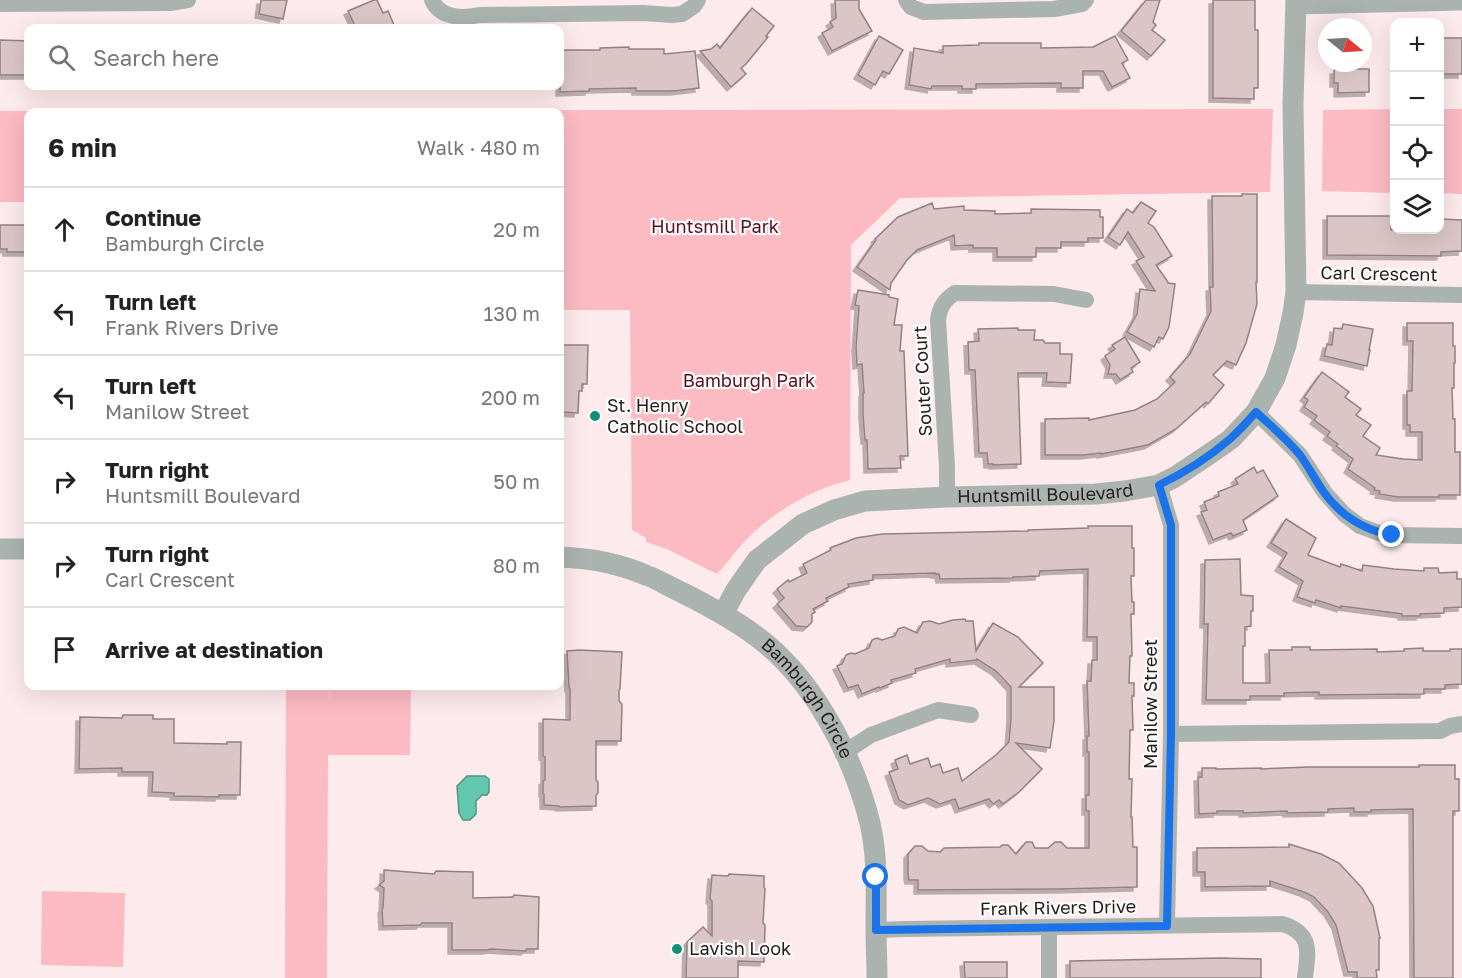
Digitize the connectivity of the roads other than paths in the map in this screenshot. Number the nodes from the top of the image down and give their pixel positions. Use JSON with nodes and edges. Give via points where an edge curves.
{"nodes":[{"id":1,"x":188,"y":0,"type":"edge"},
{"id":2,"x":432,"y":0,"type":"edge"},
{"id":3,"x":698,"y":0,"type":"edge"},
{"id":4,"x":906,"y":0,"type":"edge"},
{"id":5,"x":1086,"y":0,"type":"edge"},
{"id":6,"x":1460,"y":0,"type":"edge"},
{"id":7,"x":1296,"y":2,"type":"edge"},
{"id":8,"x":0,"y":3,"type":"edge"},
{"id":9,"x":1296,"y":292,"type":"junction"},
{"id":10,"x":1462,"y":295,"type":"edge"},
{"id":11,"x":1086,"y":300,"type":"dead end"},
{"id":12,"x":1256,"y":412,"type":"junction"},
{"id":13,"x":1159,"y":485,"type":"junction"},
{"id":14,"x":947,"y":497,"type":"junction"},
{"id":15,"x":1462,"y":536,"type":"edge"},
{"id":16,"x":0,"y":549,"type":"edge"},
{"id":17,"x":24,"y":549,"type":"edge"},
{"id":18,"x":564,"y":557,"type":"edge"},
{"id":19,"x":723,"y":614,"type":"junction"},
{"id":20,"x":971,"y":715,"type":"dead end"},
{"id":21,"x":1462,"y":724,"type":"edge"},
{"id":22,"x":1171,"y":734,"type":"junction"},
{"id":23,"x":845,"y":752,"type":"junction"},
{"id":24,"x":1167,"y":926,"type":"junction"},
{"id":25,"x":1049,"y":928,"type":"junction"},
{"id":26,"x":876,"y":930,"type":"junction"},
{"id":27,"x":877,"y":978,"type":"edge"},
{"id":28,"x":1049,"y":978,"type":"edge"},
{"id":29,"x":1305,"y":978,"type":"edge"}],
"edges":[{"from":1,"to":8,"type":"street"},
{"from":2,"to":3,"type":"street","via":[[444,13],[468,18],[672,15],[682,14]]},
{"from":4,"to":5,"type":"street","via":[[924,12],[1054,9]]},
{"from":6,"to":7,"type":"street"},
{"from":7,"to":9,"type":"street","name":"Huntsmill Boulevard"},
{"from":9,"to":10,"type":"street","name":"Carl Crescent"},
{"from":9,"to":12,"type":"street","name":"Huntsmill Boulevard","via":[[1275,378]]},
{"from":11,"to":14,"type":"street","name":"Souter Court","via":[[1054,294],[955,293],[944,303],[938,320]]},
{"from":12,"to":13,"type":"street","name":"Huntsmill Boulevard","via":[[1231,439]]},
{"from":12,"to":15,"type":"street","via":[[1300,455],[1344,514],[1360,526],[1392,535]]},
{"from":13,"to":14,"type":"street","name":"Huntsmill Boulevard","via":[[1096,494]]},
{"from":13,"to":22,"type":"street","name":"Manilow Street","via":[[1171,525]]},
{"from":14,"to":19,"type":"street","name":"Huntsmill Boulevard","via":[[865,501],[803,524],[757,560]]},
{"from":16,"to":17,"type":"street"},
{"from":18,"to":19,"type":"street","name":"Bamburgh Circle","via":[[607,562],[648,576]]},
{"from":19,"to":23,"type":"street","name":"Bamburgh Circle","via":[[757,636],[794,672]]},
{"from":20,"to":23,"type":"street","via":[[938,710],[871,735]]},
{"from":21,"to":22,"type":"street","via":[[1440,731]]},
{"from":22,"to":24,"type":"street","name":"Manilow Street"},
{"from":23,"to":26,"type":"street","name":"Bamburgh Circle","via":[[870,826],[876,877]]},
{"from":24,"to":25,"type":"street","name":"Frank Rivers Drive"},
{"from":24,"to":29,"type":"street","name":"Frank Rivers Drive","via":[[1283,924],[1299,932],[1306,943]]},
{"from":25,"to":26,"type":"street","name":"Frank Rivers Drive"},
{"from":25,"to":28,"type":"street"},
{"from":26,"to":27,"type":"street","name":"Bamburgh Circle"}]}
